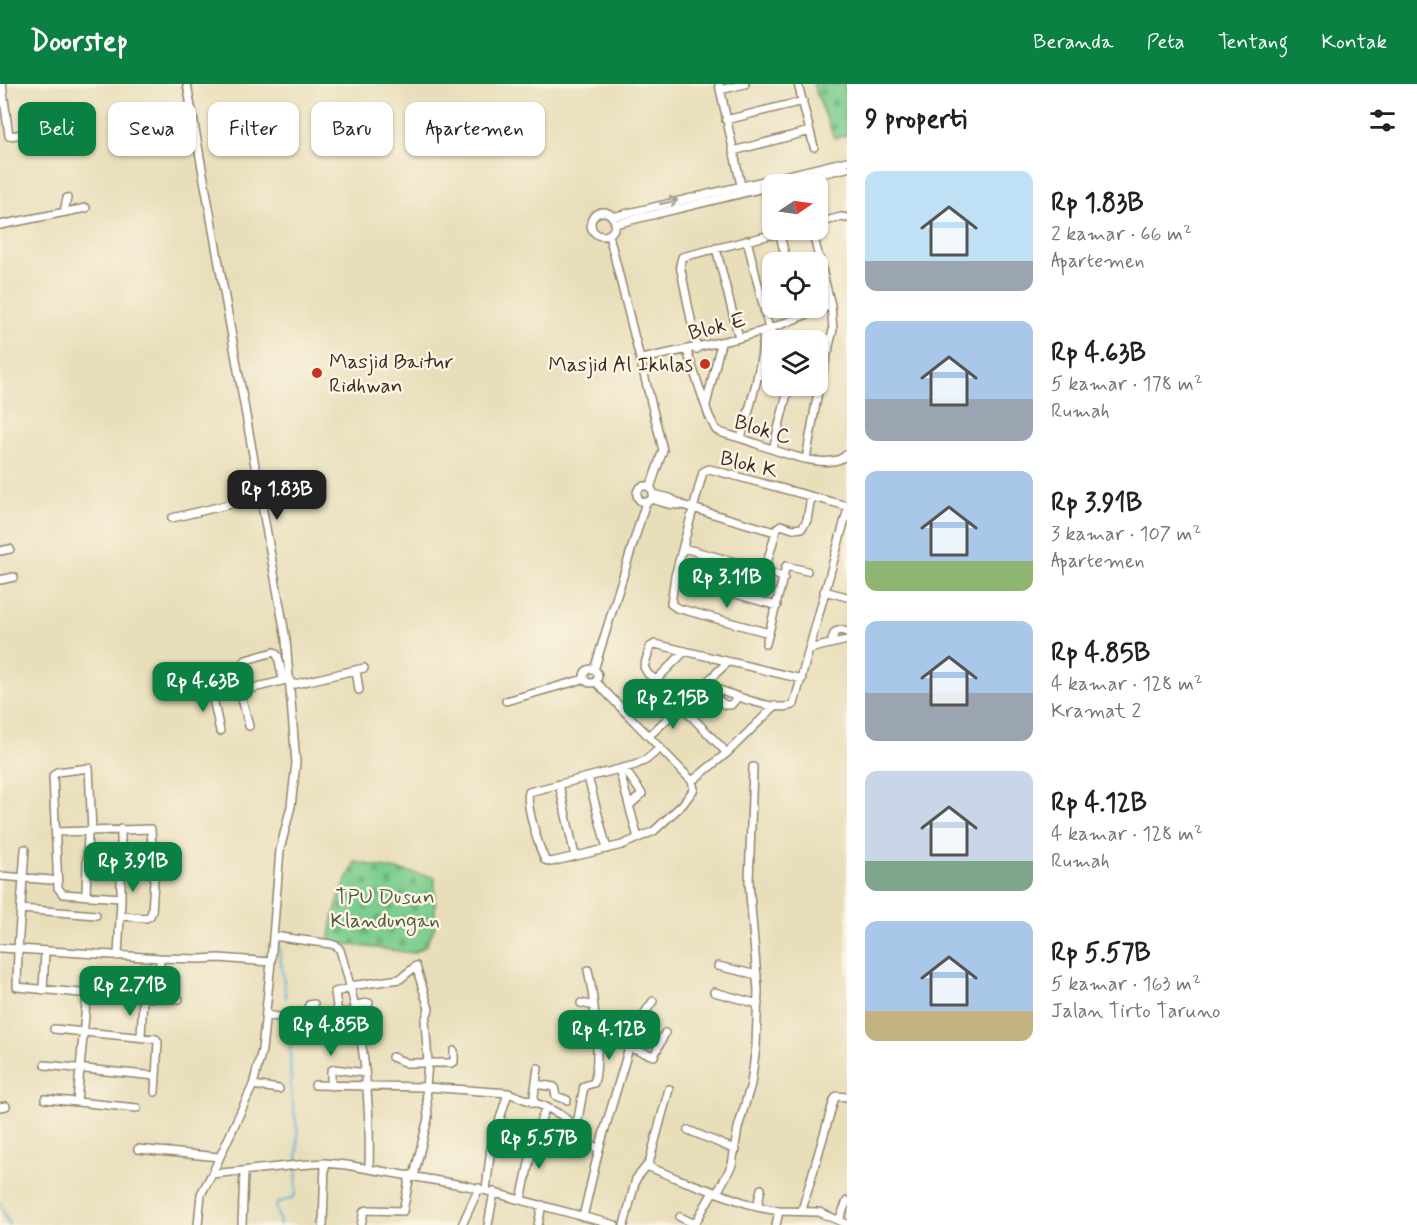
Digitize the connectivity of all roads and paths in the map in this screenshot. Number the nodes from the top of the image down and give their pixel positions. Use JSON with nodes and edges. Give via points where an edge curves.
{"nodes":[{"id":1,"x":2,"y":84,"type":"edge"},
{"id":2,"x":187,"y":84,"type":"edge"},
{"id":3,"x":745,"y":84,"type":"edge"},
{"id":4,"x":798,"y":84,"type":"edge"},
{"id":5,"x":720,"y":87,"type":"edge"},
{"id":6,"x":803,"y":101,"type":"junction"},
{"id":7,"x":726,"y":120,"type":"junction"},
{"id":8,"x":810,"y":131,"type":"junction"},
{"id":9,"x":18,"y":135,"type":"edge"},
{"id":10,"x":814,"y":147,"type":"dead end"},
{"id":11,"x":733,"y":151,"type":"junction"},
{"id":12,"x":847,"y":161,"type":"edge"},
{"id":13,"x":847,"y":168,"type":"edge"},
{"id":14,"x":822,"y":174,"type":"edge"},
{"id":15,"x":762,"y":187,"type":"edge"},
{"id":16,"x":742,"y":189,"type":"junction"},
{"id":17,"x":67,"y":198,"type":"dead end"},
{"id":18,"x":86,"y":208,"type":"dead end"},
{"id":19,"x":64,"y":212,"type":"junction"},
{"id":20,"x":847,"y":218,"type":"edge"},
{"id":21,"x":614,"y":220,"type":"junction"},
{"id":22,"x":828,"y":220,"type":"edge"},
{"id":23,"x":0,"y":225,"type":"edge"},
{"id":24,"x":609,"y":235,"type":"junction"},
{"id":25,"x":762,"y":236,"type":"edge"},
{"id":26,"x":747,"y":240,"type":"junction"},
{"id":27,"x":815,"y":240,"type":"edge"},
{"id":28,"x":717,"y":248,"type":"junction"},
{"id":29,"x":831,"y":305,"type":"junction"},
{"id":30,"x":828,"y":306,"type":"edge"},
{"id":31,"x":795,"y":318,"type":"edge"},
{"id":32,"x":766,"y":330,"type":"joint"},
{"id":33,"x":762,"y":331,"type":"edge"},
{"id":34,"x":739,"y":338,"type":"junction"},
{"id":35,"x":721,"y":343,"type":"junction"},
{"id":36,"x":697,"y":349,"type":"junction"},
{"id":37,"x":829,"y":350,"type":"joint"},
{"id":38,"x":687,"y":351,"type":"junction"},
{"id":39,"x":828,"y":353,"type":"edge"},
{"id":40,"x":762,"y":354,"type":"edge"},
{"id":41,"x":642,"y":363,"type":"junction"},
{"id":42,"x":758,"y":374,"type":"junction"},
{"id":43,"x":762,"y":375,"type":"edge"},
{"id":44,"x":786,"y":396,"type":"edge"},
{"id":45,"x":816,"y":396,"type":"edge"},
{"id":46,"x":706,"y":406,"type":"junction"},
{"id":47,"x":741,"y":438,"type":"junction"},
{"id":48,"x":773,"y":449,"type":"junction"},
{"id":49,"x":847,"y":454,"type":"edge"},
{"id":50,"x":806,"y":459,"type":"junction"},
{"id":51,"x":650,"y":496,"type":"junction"},
{"id":52,"x":260,"y":497,"type":"junction"},
{"id":53,"x":811,"y":497,"type":"junction"},
{"id":54,"x":847,"y":506,"type":"edge"},
{"id":55,"x":694,"y":508,"type":"junction"},
{"id":56,"x":847,"y":512,"type":"edge"},
{"id":57,"x":172,"y":518,"type":"dead end"},
{"id":58,"x":775,"y":532,"type":"junction"},
{"id":59,"x":683,"y":548,"type":"junction"},
{"id":60,"x":10,"y":549,"type":"dead end"},
{"id":61,"x":0,"y":551,"type":"edge"},
{"id":62,"x":837,"y":551,"type":"junction"},
{"id":63,"x":847,"y":554,"type":"edge"},
{"id":64,"x":765,"y":570,"type":"junction"},
{"id":65,"x":807,"y":571,"type":"dead end"},
{"id":66,"x":675,"y":576,"type":"junction"},
{"id":67,"x":14,"y":577,"type":"dead end"},
{"id":68,"x":784,"y":578,"type":"junction"},
{"id":69,"x":0,"y":580,"type":"edge"},
{"id":70,"x":825,"y":591,"type":"junction"},
{"id":71,"x":847,"y":597,"type":"edge"},
{"id":72,"x":777,"y":606,"type":"junction"},
{"id":73,"x":847,"y":632,"type":"edge"},
{"id":74,"x":769,"y":633,"type":"junction"},
{"id":75,"x":847,"y":640,"type":"edge"},
{"id":76,"x":766,"y":644,"type":"dead end"},
{"id":77,"x":832,"y":644,"type":"junction"},
{"id":78,"x":809,"y":649,"type":"junction"},
{"id":79,"x":685,"y":651,"type":"junction"},
{"id":80,"x":728,"y":662,"type":"junction"},
{"id":81,"x":594,"y":670,"type":"junction"},
{"id":82,"x":584,"y":679,"type":"junction"},
{"id":83,"x":656,"y":680,"type":"junction"},
{"id":84,"x":802,"y":680,"type":"junction"},
{"id":85,"x":288,"y":681,"type":"junction"},
{"id":86,"x":596,"y":682,"type":"junction"},
{"id":87,"x":703,"y":686,"type":"junction"},
{"id":88,"x":249,"y":689,"type":"junction"},
{"id":89,"x":359,"y":690,"type":"dead end"},
{"id":90,"x":240,"y":691,"type":"junction"},
{"id":91,"x":738,"y":697,"type":"junction"},
{"id":92,"x":506,"y":701,"type":"dead end"},
{"id":93,"x":680,"y":706,"type":"junction"},
{"id":94,"x":775,"y":706,"type":"junction"},
{"id":95,"x":249,"y":726,"type":"dead end"},
{"id":96,"x":220,"y":731,"type":"dead end"},
{"id":97,"x":649,"y":736,"type":"junction"},
{"id":98,"x":659,"y":749,"type":"junction"},
{"id":99,"x":727,"y":753,"type":"junction"},
{"id":100,"x":753,"y":767,"type":"dead end"},
{"id":101,"x":623,"y":772,"type":"junction"},
{"id":102,"x":588,"y":777,"type":"junction"},
{"id":103,"x":693,"y":782,"type":"junction"},
{"id":104,"x":559,"y":784,"type":"junction"},
{"id":105,"x":629,"y":806,"type":"junction"},
{"id":106,"x":121,"y":829,"type":"junction"},
{"id":107,"x":90,"y":831,"type":"junction"},
{"id":108,"x":56,"y":832,"type":"junction"},
{"id":109,"x":638,"y":838,"type":"junction"},
{"id":110,"x":25,"y":849,"type":"dead end"},
{"id":111,"x":607,"y":849,"type":"junction"},
{"id":112,"x":575,"y":856,"type":"junction"},
{"id":113,"x":0,"y":876,"type":"edge"},
{"id":114,"x":23,"y":878,"type":"junction"},
{"id":115,"x":51,"y":880,"type":"dead end"},
{"id":116,"x":86,"y":896,"type":"junction"},
{"id":117,"x":121,"y":898,"type":"junction"},
{"id":118,"x":21,"y":909,"type":"junction"},
{"id":119,"x":96,"y":915,"type":"dead end"},
{"id":120,"x":120,"y":916,"type":"junction"},
{"id":121,"x":273,"y":936,"type":"junction"},
{"id":122,"x":0,"y":948,"type":"edge"},
{"id":123,"x":18,"y":949,"type":"junction"},
{"id":124,"x":45,"y":951,"type":"junction"},
{"id":125,"x":118,"y":956,"type":"junction"},
{"id":126,"x":160,"y":958,"type":"junction"},
{"id":127,"x":271,"y":962,"type":"junction"},
{"id":128,"x":718,"y":966,"type":"dead end"},
{"id":129,"x":588,"y":970,"type":"dead end"},
{"id":130,"x":757,"y":975,"type":"junction"},
{"id":131,"x":351,"y":987,"type":"junction"},
{"id":132,"x":43,"y":990,"type":"junction"},
{"id":133,"x":714,"y":992,"type":"dead end"},
{"id":134,"x":87,"y":993,"type":"junction"},
{"id":135,"x":102,"y":994,"type":"dead end"},
{"id":136,"x":133,"y":997,"type":"dead end"},
{"id":137,"x":143,"y":998,"type":"junction"},
{"id":138,"x":159,"y":998,"type":"junction"},
{"id":139,"x":179,"y":999,"type":"dead end"},
{"id":140,"x":653,"y":1001,"type":"dead end"},
{"id":141,"x":369,"y":1003,"type":"dead end"},
{"id":142,"x":581,"y":1003,"type":"dead end"},
{"id":143,"x":314,"y":1004,"type":"dead end"},
{"id":144,"x":758,"y":1004,"type":"junction"},
{"id":145,"x":594,"y":1006,"type":"junction"},
{"id":146,"x":355,"y":1008,"type":"junction"},
{"id":147,"x":266,"y":1015,"type":"junction"},
{"id":148,"x":54,"y":1029,"type":"dead end"},
{"id":149,"x":84,"y":1032,"type":"junction"},
{"id":150,"x":665,"y":1033,"type":"dead end"},
{"id":151,"x":141,"y":1037,"type":"junction"},
{"id":152,"x":629,"y":1048,"type":"junction"},
{"id":153,"x":454,"y":1052,"type":"dead end"},
{"id":154,"x":392,"y":1057,"type":"dead end"},
{"id":155,"x":428,"y":1062,"type":"junction"},
{"id":156,"x":45,"y":1065,"type":"dead end"},
{"id":157,"x":538,"y":1068,"type":"dead end"},
{"id":158,"x":81,"y":1069,"type":"junction"},
{"id":159,"x":365,"y":1073,"type":"junction"},
{"id":160,"x":156,"y":1076,"type":"junction"},
{"id":161,"x":536,"y":1084,"type":"junction"},
{"id":162,"x":253,"y":1085,"type":"junction"},
{"id":163,"x":315,"y":1085,"type":"dead end"},
{"id":164,"x":331,"y":1086,"type":"junction"},
{"id":165,"x":367,"y":1086,"type":"junction"},
{"id":166,"x":426,"y":1088,"type":"junction"},
{"id":167,"x":279,"y":1089,"type":"dead end"},
{"id":168,"x":669,"y":1089,"type":"dead end"},
{"id":169,"x":155,"y":1092,"type":"dead end"},
{"id":170,"x":508,"y":1093,"type":"junction"},
{"id":171,"x":847,"y":1097,"type":"edge"},
{"id":172,"x":45,"y":1099,"type":"dead end"},
{"id":173,"x":567,"y":1100,"type":"dead end"},
{"id":174,"x":78,"y":1102,"type":"junction"},
{"id":175,"x":533,"y":1103,"type":"junction"},
{"id":176,"x":546,"y":1107,"type":"junction"},
{"id":177,"x":137,"y":1108,"type":"dead end"},
{"id":178,"x":570,"y":1123,"type":"junction"},
{"id":179,"x":688,"y":1130,"type":"dead end"},
{"id":180,"x":138,"y":1149,"type":"dead end"},
{"id":181,"x":600,"y":1149,"type":"junction"},
{"id":182,"x":736,"y":1150,"type":"junction"},
{"id":183,"x":219,"y":1157,"type":"junction"},
{"id":184,"x":325,"y":1163,"type":"junction"},
{"id":185,"x":647,"y":1166,"type":"junction"},
{"id":186,"x":369,"y":1168,"type":"junction"},
{"id":187,"x":244,"y":1172,"type":"junction"},
{"id":188,"x":213,"y":1174,"type":"junction"},
{"id":189,"x":412,"y":1175,"type":"junction"},
{"id":190,"x":761,"y":1189,"type":"dead end"},
{"id":191,"x":486,"y":1190,"type":"junction"},
{"id":192,"x":715,"y":1192,"type":"junction"},
{"id":193,"x":521,"y":1200,"type":"junction"},
{"id":194,"x":847,"y":1201,"type":"edge"},
{"id":195,"x":542,"y":1206,"type":"junction"},
{"id":196,"x":757,"y":1207,"type":"junction"},
{"id":197,"x":779,"y":1210,"type":"junction"},
{"id":198,"x":802,"y":1210,"type":"junction"},
{"id":199,"x":829,"y":1216,"type":"junction"},
{"id":200,"x":583,"y":1217,"type":"junction"},
{"id":201,"x":680,"y":1217,"type":"dead end"},
{"id":202,"x":839,"y":1220,"type":"junction"},
{"id":203,"x":695,"y":1224,"type":"edge"},
{"id":204,"x":847,"y":1224,"type":"edge"},
{"id":205,"x":198,"y":1225,"type":"edge"},
{"id":206,"x":242,"y":1225,"type":"edge"},
{"id":207,"x":323,"y":1225,"type":"edge"},
{"id":208,"x":361,"y":1225,"type":"edge"},
{"id":209,"x":462,"y":1225,"type":"edge"},
{"id":210,"x":488,"y":1225,"type":"edge"},
{"id":211,"x":538,"y":1225,"type":"edge"},
{"id":212,"x":611,"y":1225,"type":"edge"},
{"id":213,"x":624,"y":1225,"type":"edge"},
{"id":214,"x":776,"y":1225,"type":"edge"},
{"id":215,"x":827,"y":1225,"type":"edge"}],
"edges":[{"from":1,"to":9,"type":"street","via":[[9,136]]},
{"from":2,"to":52,"type":"street"},
{"from":3,"to":5,"type":"street"},
{"from":4,"to":6,"type":"street"},
{"from":5,"to":7,"type":"street"},
{"from":6,"to":7,"type":"street"},
{"from":6,"to":8,"type":"street"},
{"from":7,"to":11,"type":"street"},
{"from":8,"to":10,"type":"street"},
{"from":8,"to":11,"type":"street"},
{"from":11,"to":16,"type":"street"},
{"from":12,"to":16,"type":"street"},
{"from":13,"to":14,"type":"street"},
{"from":15,"to":16,"type":"street"},
{"from":16,"to":21,"type":"street"},
{"from":17,"to":19,"type":"street"},
{"from":18,"to":19,"type":"street"},
{"from":19,"to":23,"type":"street"},
{"from":20,"to":22,"type":"street"},
{"from":21,"to":24,"type":"street","via":[[614,230]]},
{"from":21,"to":24,"type":"street","via":[[606,213],[598,214],[592,223],[595,233]]},
{"from":24,"to":41,"type":"street"},
{"from":25,"to":26,"type":"street"},
{"from":26,"to":28,"type":"street"},
{"from":26,"to":32,"type":"street"},
{"from":27,"to":29,"type":"street"},
{"from":28,"to":34,"type":"street"},
{"from":28,"to":36,"type":"street","via":[[684,256],[680,261]]},
{"from":29,"to":30,"type":"street","name":"Blok E"},
{"from":29,"to":37,"type":"street"},
{"from":31,"to":32,"type":"street","name":"Blok E"},
{"from":33,"to":34,"type":"street","name":"Blok E"},
{"from":34,"to":35,"type":"street","name":"Blok E"},
{"from":35,"to":36,"type":"street","name":"Blok E"},
{"from":35,"to":46,"type":"street"},
{"from":36,"to":38,"type":"street","name":"Blok E"},
{"from":37,"to":39,"type":"street"},
{"from":38,"to":41,"type":"street","name":"Blok E"},
{"from":38,"to":46,"type":"street","name":"Blok C"},
{"from":40,"to":42,"type":"street"},
{"from":41,"to":51,"type":"street","via":[[663,450]]},
{"from":42,"to":43,"type":"street"},
{"from":42,"to":47,"type":"street"},
{"from":44,"to":48,"type":"street"},
{"from":45,"to":50,"type":"street"},
{"from":46,"to":47,"type":"street","name":"Blok C","via":[[716,430]]},
{"from":47,"to":48,"type":"street","name":"Blok C"},
{"from":48,"to":50,"type":"street","name":"Blok C"},
{"from":49,"to":50,"type":"street","name":"Blok C","via":[[835,461]]},
{"from":51,"to":55,"type":"street","via":[[670,498]]},
{"from":51,"to":81,"type":"street"},
{"from":52,"to":57,"type":"street"},
{"from":52,"to":85,"type":"street","via":[[286,639]]},
{"from":53,"to":54,"type":"street","name":"Blok K"},
{"from":53,"to":55,"type":"street","name":"Blok K","via":[[705,470]]},
{"from":53,"to":58,"type":"street","via":[[805,526],[800,529],[782,525]]},
{"from":55,"to":58,"type":"street"},
{"from":55,"to":59,"type":"street","name":"Blok K"},
{"from":56,"to":62,"type":"street"},
{"from":58,"to":64,"type":"street"},
{"from":59,"to":64,"type":"street"},
{"from":59,"to":66,"type":"street","name":"Blok K"},
{"from":60,"to":61,"type":"street"},
{"from":62,"to":63,"type":"street"},
{"from":62,"to":70,"type":"street"},
{"from":64,"to":68,"type":"street"},
{"from":65,"to":68,"type":"street","via":[[788,565]]},
{"from":66,"to":72,"type":"street"},
{"from":66,"to":74,"type":"street","name":"Blok K","via":[[672,606]]},
{"from":67,"to":69,"type":"street"},
{"from":68,"to":72,"type":"street"},
{"from":70,"to":71,"type":"street"},
{"from":70,"to":78,"type":"street"},
{"from":72,"to":74,"type":"street"},
{"from":73,"to":77,"type":"street","via":[[835,632]]},
{"from":74,"to":76,"type":"street"},
{"from":75,"to":77,"type":"street"},
{"from":77,"to":78,"type":"street"},
{"from":78,"to":84,"type":"street"},
{"from":79,"to":80,"type":"street"},
{"from":79,"to":83,"type":"street"},
{"from":79,"to":83,"type":"street","via":[[651,645],[644,667]]},
{"from":80,"to":84,"type":"street"},
{"from":80,"to":87,"type":"street"},
{"from":81,"to":82,"type":"street","via":[[585,672]]},
{"from":81,"to":86,"type":"street","via":[[598,675]]},
{"from":82,"to":86,"type":"street"},
{"from":82,"to":92,"type":"street"},
{"from":83,"to":93,"type":"street"},
{"from":84,"to":94,"type":"street","via":[[796,701],[789,707]]},
{"from":85,"to":88,"type":"street"},
{"from":85,"to":88,"type":"street","via":[[274,652],[244,662]]},
{"from":85,"to":89,"type":"street","via":[[360,669]]},
{"from":85,"to":121,"type":"street","via":[[296,776],[280,850]]},
{"from":86,"to":97,"type":"street"},
{"from":87,"to":91,"type":"street"},
{"from":87,"to":91,"type":"street","via":[[725,705],[731,705]]},
{"from":87,"to":93,"type":"street"},
{"from":88,"to":90,"type":"street"},
{"from":90,"to":95,"type":"street"},
{"from":90,"to":96,"type":"street","via":[[213,698]]},
{"from":91,"to":94,"type":"street"},
{"from":93,"to":97,"type":"street"},
{"from":93,"to":99,"type":"street"},
{"from":94,"to":99,"type":"street"},
{"from":97,"to":98,"type":"street"},
{"from":98,"to":101,"type":"street"},
{"from":98,"to":103,"type":"street"},
{"from":99,"to":103,"type":"street"},
{"from":100,"to":130,"type":"street","via":[[749,882]]},
{"from":101,"to":102,"type":"street"},
{"from":101,"to":105,"type":"street"},
{"from":101,"to":105,"type":"street","via":[[642,794]]},
{"from":102,"to":104,"type":"street"},
{"from":102,"to":111,"type":"street"},
{"from":103,"to":109,"type":"street","via":[[693,793],[683,804],[659,827]]},
{"from":104,"to":112,"type":"street"},
{"from":104,"to":112,"type":"street","via":[[529,792],[530,810],[545,860]]},
{"from":105,"to":109,"type":"street"},
{"from":106,"to":107,"type":"street"},
{"from":106,"to":117,"type":"street"},
{"from":106,"to":120,"type":"street","via":[[150,830],[154,882],[150,916]]},
{"from":107,"to":108,"type":"street"},
{"from":107,"to":108,"type":"street","via":[[91,771],[87,767],[54,773]]},
{"from":107,"to":116,"type":"street"},
{"from":108,"to":116,"type":"street","via":[[60,892]]},
{"from":109,"to":111,"type":"street"},
{"from":110,"to":114,"type":"street"},
{"from":111,"to":112,"type":"street"},
{"from":113,"to":114,"type":"street"},
{"from":114,"to":115,"type":"street"},
{"from":114,"to":118,"type":"street"},
{"from":116,"to":117,"type":"street"},
{"from":117,"to":120,"type":"street"},
{"from":118,"to":119,"type":"street"},
{"from":118,"to":123,"type":"street"},
{"from":120,"to":125,"type":"street"},
{"from":121,"to":127,"type":"street"},
{"from":121,"to":131,"type":"street","via":[[337,946]]},
{"from":122,"to":123,"type":"street"},
{"from":123,"to":124,"type":"street"},
{"from":123,"to":132,"type":"street","via":[[17,987]]},
{"from":124,"to":125,"type":"street"},
{"from":124,"to":132,"type":"street"},
{"from":125,"to":126,"type":"street"},
{"from":126,"to":127,"type":"street","via":[[219,957]]},
{"from":126,"to":138,"type":"street"},
{"from":127,"to":147,"type":"street"},
{"from":128,"to":130,"type":"street"},
{"from":129,"to":145,"type":"street"},
{"from":130,"to":144,"type":"street"},
{"from":131,"to":146,"type":"street"},
{"from":131,"to":146,"type":"street","via":[[335,992],[337,1014]]},
{"from":131,"to":155,"type":"street","via":[[399,979],[416,966],[429,1009],[425,1021]]},
{"from":132,"to":134,"type":"street"},
{"from":133,"to":144,"type":"street"},
{"from":134,"to":135,"type":"street"},
{"from":134,"to":149,"type":"street"},
{"from":136,"to":137,"type":"street"},
{"from":137,"to":138,"type":"street"},
{"from":137,"to":151,"type":"street"},
{"from":138,"to":139,"type":"street"},
{"from":140,"to":152,"type":"street","via":[[639,1021]]},
{"from":141,"to":146,"type":"street"},
{"from":142,"to":145,"type":"street"},
{"from":143,"to":147,"type":"street","via":[[309,1005],[308,1015]]},
{"from":144,"to":182,"type":"street","via":[[754,1066]]},
{"from":145,"to":178,"type":"street","via":[[594,1083],[584,1086],[578,1119]]},
{"from":146,"to":159,"type":"street"},
{"from":147,"to":162,"type":"street"},
{"from":148,"to":149,"type":"street"},
{"from":149,"to":151,"type":"street"},
{"from":149,"to":158,"type":"street"},
{"from":150,"to":152,"type":"street","via":[[654,1056]]},
{"from":151,"to":160,"type":"street","via":[[157,1041]]},
{"from":152,"to":181,"type":"street"},
{"from":153,"to":155,"type":"street","via":[[452,1063]]},
{"from":154,"to":155,"type":"street","via":[[407,1063]]},
{"from":155,"to":166,"type":"street"},
{"from":156,"to":158,"type":"street"},
{"from":157,"to":161,"type":"street"},
{"from":158,"to":160,"type":"street"},
{"from":158,"to":174,"type":"street"},
{"from":159,"to":164,"type":"street","via":[[332,1070]]},
{"from":159,"to":165,"type":"street"},
{"from":160,"to":169,"type":"street"},
{"from":161,"to":173,"type":"street","via":[[554,1087],[556,1096]]},
{"from":161,"to":175,"type":"street"},
{"from":162,"to":167,"type":"street"},
{"from":162,"to":183,"type":"street"},
{"from":163,"to":164,"type":"street"},
{"from":164,"to":165,"type":"street"},
{"from":165,"to":166,"type":"street"},
{"from":165,"to":186,"type":"street"},
{"from":166,"to":170,"type":"street"},
{"from":166,"to":189,"type":"street","via":[[428,1118]]},
{"from":168,"to":185,"type":"street"},
{"from":170,"to":175,"type":"street"},
{"from":170,"to":191,"type":"street","via":[[491,1147]]},
{"from":171,"to":198,"type":"street","via":[[837,1096],[834,1100]]},
{"from":172,"to":174,"type":"street"},
{"from":174,"to":177,"type":"street"},
{"from":175,"to":176,"type":"street"},
{"from":176,"to":178,"type":"street"},
{"from":176,"to":193,"type":"street","via":[[535,1135]]},
{"from":178,"to":181,"type":"street","via":[[577,1137]]},
{"from":179,"to":182,"type":"street"},
{"from":180,"to":183,"type":"street"},
{"from":181,"to":200,"type":"street"},
{"from":182,"to":192,"type":"street","via":[[726,1178]]},
{"from":183,"to":188,"type":"street"},
{"from":184,"to":186,"type":"street"},
{"from":184,"to":187,"type":"street"},
{"from":184,"to":207,"type":"street"},
{"from":185,"to":192,"type":"street"},
{"from":185,"to":213,"type":"street","via":[[636,1179]]},
{"from":186,"to":189,"type":"street"},
{"from":187,"to":188,"type":"street"},
{"from":187,"to":206,"type":"street"},
{"from":188,"to":205,"type":"street","via":[[201,1194]]},
{"from":189,"to":191,"type":"street"},
{"from":189,"to":208,"type":"street","via":[[403,1212],[364,1211]]},
{"from":190,"to":196,"type":"street"},
{"from":191,"to":193,"type":"street"},
{"from":191,"to":209,"type":"street"},
{"from":191,"to":210,"type":"street"},
{"from":192,"to":196,"type":"street"},
{"from":192,"to":203,"type":"street"},
{"from":193,"to":195,"type":"street"},
{"from":194,"to":202,"type":"street"},
{"from":195,"to":200,"type":"street"},
{"from":195,"to":211,"type":"street"},
{"from":196,"to":197,"type":"street"},
{"from":197,"to":198,"type":"street"},
{"from":197,"to":214,"type":"street"},
{"from":198,"to":199,"type":"street"},
{"from":199,"to":202,"type":"street"},
{"from":199,"to":215,"type":"street"},
{"from":200,"to":212,"type":"street"},
{"from":201,"to":203,"type":"street"},
{"from":202,"to":204,"type":"street"}]}
